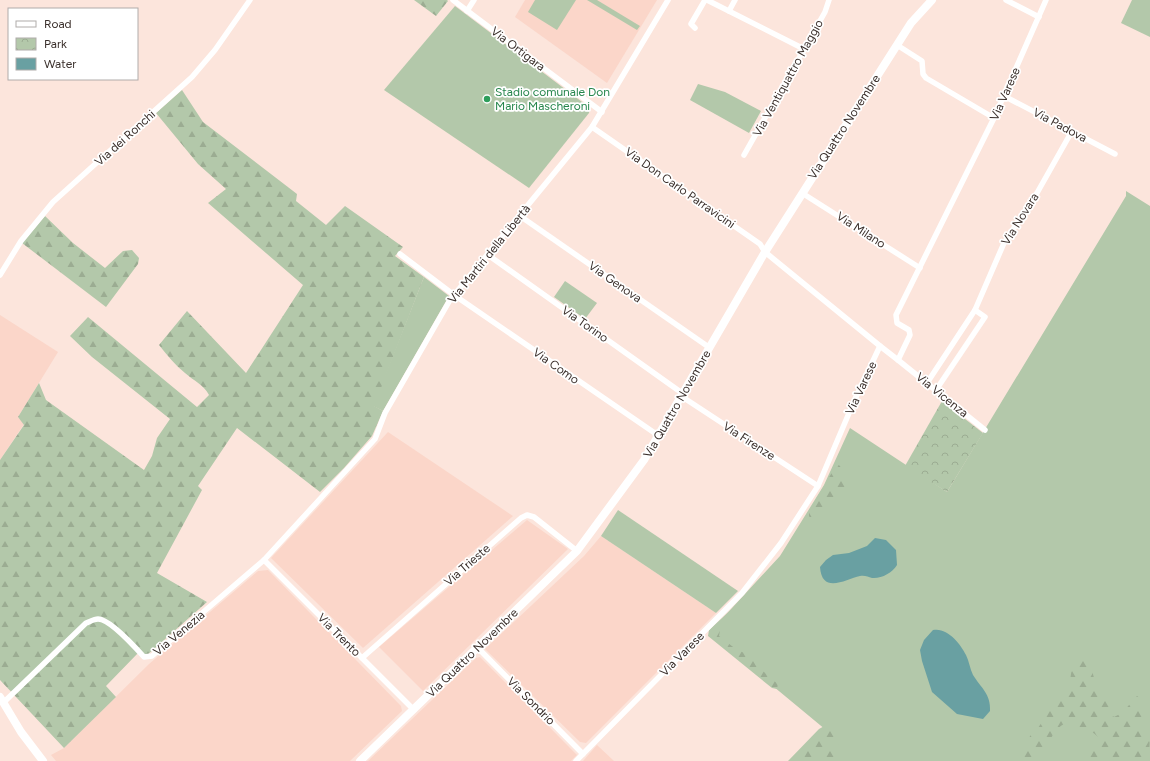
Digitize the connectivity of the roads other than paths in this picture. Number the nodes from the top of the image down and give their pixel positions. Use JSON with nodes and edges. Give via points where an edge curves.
{"nodes":[{"id":1,"x":250,"y":0,"type":"edge"},
{"id":2,"x":453,"y":0,"type":"edge"},
{"id":3,"x":474,"y":0,"type":"edge"},
{"id":4,"x":668,"y":0,"type":"edge"},
{"id":5,"x":706,"y":0,"type":"edge"},
{"id":6,"x":735,"y":0,"type":"edge"},
{"id":7,"x":829,"y":0,"type":"edge"},
{"id":8,"x":932,"y":0,"type":"edge"},
{"id":9,"x":1006,"y":0,"type":"edge"},
{"id":10,"x":1046,"y":0,"type":"edge"},
{"id":11,"x":467,"y":11,"type":"junction"},
{"id":12,"x":729,"y":11,"type":"junction"},
{"id":13,"x":1038,"y":17,"type":"junction"},
{"id":14,"x":695,"y":28,"type":"dead end"},
{"id":15,"x":897,"y":45,"type":"junction"},
{"id":16,"x":804,"y":48,"type":"junction"},
{"id":17,"x":1004,"y":96,"type":"junction"},
{"id":18,"x":602,"y":112,"type":"junction"},
{"id":19,"x":994,"y":118,"type":"junction"},
{"id":20,"x":592,"y":127,"type":"junction"},
{"id":21,"x":1072,"y":131,"type":"junction"},
{"id":22,"x":1115,"y":154,"type":"dead end"},
{"id":23,"x":744,"y":155,"type":"dead end"},
{"id":24,"x":802,"y":193,"type":"junction"},
{"id":25,"x":520,"y":216,"type":"junction"},
{"id":26,"x":765,"y":252,"type":"junction"},
{"id":27,"x":400,"y":254,"type":"dead end"},
{"id":28,"x":488,"y":255,"type":"junction"},
{"id":29,"x":920,"y":268,"type":"junction"},
{"id":30,"x":0,"y":275,"type":"edge"},
{"id":31,"x":454,"y":295,"type":"junction"},
{"id":32,"x":975,"y":310,"type":"junction"},
{"id":33,"x":880,"y":346,"type":"junction"},
{"id":34,"x":710,"y":348,"type":"junction"},
{"id":35,"x":898,"y":360,"type":"junction"},
{"id":36,"x":926,"y":383,"type":"junction"},
{"id":37,"x":936,"y":390,"type":"junction"},
{"id":38,"x":682,"y":395,"type":"junction"},
{"id":39,"x":985,"y":430,"type":"dead end"},
{"id":40,"x":659,"y":436,"type":"junction"},
{"id":41,"x":818,"y":486,"type":"junction"},
{"id":42,"x":577,"y":551,"type":"junction"},
{"id":43,"x":264,"y":560,"type":"junction"},
{"id":44,"x":478,"y":648,"type":"junction"},
{"id":45,"x":362,"y":658,"type":"junction"},
{"id":46,"x":1,"y":700,"type":"edge"},
{"id":47,"x":414,"y":710,"type":"junction"},
{"id":48,"x":583,"y":754,"type":"junction"},
{"id":49,"x":43,"y":761,"type":"edge"},
{"id":50,"x":360,"y":761,"type":"edge"},
{"id":51,"x":576,"y":761,"type":"edge"}],
"edges":[{"from":1,"to":30,"type":"street","name":"Via dei Ronchi","via":[[215,50],[192,77],[53,202],[21,241]]},
{"from":2,"to":11,"type":"street","name":"Via Ortigara"},
{"from":3,"to":11,"type":"street"},
{"from":4,"to":18,"type":"street","name":"Via Martiri della Libertà"},
{"from":5,"to":12,"type":"street"},
{"from":5,"to":14,"type":"street","via":[[691,24]]},
{"from":6,"to":12,"type":"street"},
{"from":7,"to":16,"type":"street","name":"Via Ventiquattro Maggio"},
{"from":8,"to":15,"type":"street","name":"Via Quattro Novembre","via":[[911,23]]},
{"from":9,"to":13,"type":"street"},
{"from":10,"to":13,"type":"street","name":"Via Varese"},
{"from":11,"to":18,"type":"street","name":"Via Ortigara"},
{"from":12,"to":16,"type":"street"},
{"from":13,"to":17,"type":"street","name":"Via Varese"},
{"from":15,"to":19,"type":"street","via":[[922,61],[923,74],[926,78]]},
{"from":15,"to":24,"type":"street","name":"Via Quattro Novembre"},
{"from":16,"to":23,"type":"street","name":"Via Ventiquattro Maggio"},
{"from":17,"to":19,"type":"street","name":"Via Varese"},
{"from":17,"to":21,"type":"street","name":"Via Padova"},
{"from":18,"to":20,"type":"street","name":"Via Martiri della Libertà"},
{"from":19,"to":29,"type":"street","name":"Via Varese"},
{"from":20,"to":25,"type":"street","name":"Via Martiri della Libertà"},
{"from":20,"to":26,"type":"street","name":"Via Don Carlo Parravicini","via":[[760,244]]},
{"from":21,"to":22,"type":"street","name":"Via Padova"},
{"from":21,"to":32,"type":"street","name":"Via Novara","via":[[1037,193],[1004,243]]},
{"from":24,"to":26,"type":"street","name":"Via Quattro Novembre"},
{"from":24,"to":29,"type":"street","name":"Via Milano"},
{"from":25,"to":28,"type":"street","name":"Via Martiri della Libertà"},
{"from":25,"to":34,"type":"street","name":"Via Genova"},
{"from":26,"to":33,"type":"street","name":"Via Don Carlo Parravicini"},
{"from":26,"to":34,"type":"street","name":"Via Quattro Novembre"},
{"from":27,"to":31,"type":"street","name":"Via Como"},
{"from":28,"to":31,"type":"street","name":"Via Martiri della Libertà"},
{"from":28,"to":38,"type":"street","name":"Via Torino"},
{"from":29,"to":35,"type":"street","name":"Via Varese","via":[[895,317],[897,322],[909,330],[910,335]]},
{"from":31,"to":40,"type":"street","name":"Via Como"},
{"from":31,"to":43,"type":"street","name":"Via Martiri della Libertà","via":[[385,413],[375,440]]},
{"from":32,"to":36,"type":"street","name":"Via Novara"},
{"from":32,"to":37,"type":"street","via":[[985,317]]},
{"from":33,"to":35,"type":"street","name":"Via Varese"},
{"from":33,"to":41,"type":"street","name":"Via Varese"},
{"from":34,"to":38,"type":"street","name":"Via Quattro Novembre"},
{"from":35,"to":36,"type":"street","name":"Via Vicenza"},
{"from":36,"to":37,"type":"street","name":"Via Vicenza"},
{"from":37,"to":39,"type":"street","name":"Via Vicenza"},
{"from":38,"to":40,"type":"street","name":"Via Quattro Novembre"},
{"from":38,"to":41,"type":"street","name":"Via Firenze"},
{"from":40,"to":42,"type":"street","name":"Via Quattro Novembre","via":[[626,486]]},
{"from":41,"to":48,"type":"street","name":"Via Varese","via":[[781,543],[742,593]]},
{"from":42,"to":44,"type":"street","name":"Via Quattro Novembre"},
{"from":42,"to":45,"type":"street","name":"Via Trieste","via":[[534,517],[526,515]]},
{"from":43,"to":45,"type":"street","name":"Via Trento"},
{"from":43,"to":46,"type":"street","name":"Via Venezia","via":[[152,656],[144,657],[112,625],[105,620],[97,619],[86,623]]},
{"from":44,"to":47,"type":"street","name":"Via Quattro Novembre"},
{"from":44,"to":48,"type":"street","name":"Via Sondrio"},
{"from":45,"to":47,"type":"street","name":"Via Trento"},
{"from":46,"to":49,"type":"street"},
{"from":47,"to":50,"type":"street","name":"Via Quattro Novembre"},
{"from":48,"to":51,"type":"street","name":"Via Varese"}]}
